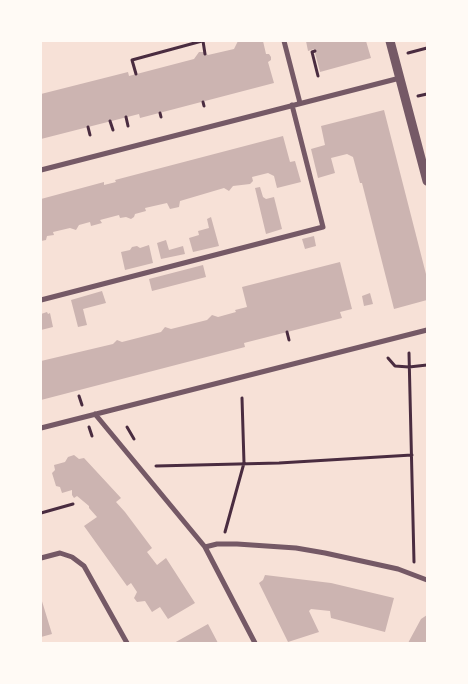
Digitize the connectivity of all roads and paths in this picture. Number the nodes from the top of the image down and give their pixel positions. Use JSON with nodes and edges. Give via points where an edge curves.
{"nodes":[{"id":1,"x":203,"y":41,"type":"edge"},
{"id":2,"x":284,"y":41,"type":"edge"},
{"id":3,"x":390,"y":41,"type":"edge"},
{"id":4,"x":427,"y":48,"type":"edge"},
{"id":5,"x":422,"y":49,"type":"dead end"},
{"id":6,"x":315,"y":52,"type":"dead end"},
{"id":7,"x":205,"y":54,"type":"dead end"},
{"id":8,"x":136,"y":74,"type":"dead end"},
{"id":9,"x":318,"y":76,"type":"dead end"},
{"id":10,"x":400,"y":78,"type":"junction"},
{"id":11,"x":300,"y":103,"type":"junction"},
{"id":12,"x":292,"y":105,"type":"junction"},
{"id":13,"x":126,"y":117,"type":"dead end"},
{"id":14,"x":110,"y":121,"type":"dead end"},
{"id":15,"x":128,"y":126,"type":"dead end"},
{"id":16,"x":88,"y":127,"type":"dead end"},
{"id":17,"x":113,"y":130,"type":"dead end"},
{"id":18,"x":90,"y":135,"type":"dead end"},
{"id":19,"x":41,"y":170,"type":"edge"},
{"id":20,"x":427,"y":180,"type":"edge"},
{"id":21,"x":41,"y":300,"type":"edge"},
{"id":22,"x":427,"y":330,"type":"edge"},
{"id":23,"x":287,"y":332,"type":"dead end"},
{"id":24,"x":289,"y":340,"type":"dead end"},
{"id":25,"x":409,"y":353,"type":"dead end"},
{"id":26,"x":388,"y":358,"type":"dead end"},
{"id":27,"x":427,"y":365,"type":"edge"},
{"id":28,"x":409,"y":367,"type":"junction"},
{"id":29,"x":242,"y":398,"type":"dead end"},
{"id":30,"x":95,"y":414,"type":"junction"},
{"id":31,"x":127,"y":427,"type":"dead end"},
{"id":32,"x":41,"y":428,"type":"edge"},
{"id":33,"x":140,"y":446,"type":"dead end"},
{"id":34,"x":412,"y":455,"type":"junction"},
{"id":35,"x":151,"y":459,"type":"dead end"},
{"id":36,"x":244,"y":463,"type":"junction"},
{"id":37,"x":156,"y":466,"type":"junction"},
{"id":38,"x":162,"y":474,"type":"dead end"},
{"id":39,"x":73,"y":504,"type":"dead end"},
{"id":40,"x":41,"y":513,"type":"edge"},
{"id":41,"x":217,"y":532,"type":"dead end"},
{"id":42,"x":225,"y":532,"type":"junction"},
{"id":43,"x":234,"y":533,"type":"dead end"},
{"id":44,"x":205,"y":547,"type":"junction"},
{"id":45,"x":41,"y":558,"type":"edge"},
{"id":46,"x":406,"y":560,"type":"dead end"},
{"id":47,"x":414,"y":562,"type":"junction"},
{"id":48,"x":421,"y":565,"type":"dead end"},
{"id":49,"x":427,"y":580,"type":"edge"},
{"id":50,"x":127,"y":643,"type":"edge"},
{"id":51,"x":255,"y":643,"type":"edge"}],
"edges":[{"from":1,"to":7,"type":"path"},
{"from":1,"to":8,"type":"path","via":[[132,60]]},
{"from":2,"to":11,"type":"street"},
{"from":3,"to":10,"type":"street"},
{"from":4,"to":5,"type":"path"},
{"from":6,"to":9,"type":"path","via":[[312,52]]},
{"from":10,"to":11,"type":"street"},
{"from":10,"to":20,"type":"street"},
{"from":11,"to":12,"type":"street"},
{"from":12,"to":19,"type":"street"},
{"from":12,"to":21,"type":"street","via":[[323,227]]},
{"from":13,"to":15,"type":"path"},
{"from":14,"to":17,"type":"path"},
{"from":16,"to":18,"type":"path"},
{"from":22,"to":30,"type":"street"},
{"from":23,"to":24,"type":"path"},
{"from":25,"to":28,"type":"path"},
{"from":26,"to":28,"type":"path","via":[[395,366]]},
{"from":27,"to":28,"type":"path"},
{"from":28,"to":34,"type":"path"},
{"from":29,"to":36,"type":"path"},
{"from":30,"to":32,"type":"street"},
{"from":30,"to":44,"type":"street"},
{"from":31,"to":33,"type":"path"},
{"from":34,"to":36,"type":"path"},
{"from":34,"to":47,"type":"path"},
{"from":35,"to":37,"type":"path"},
{"from":36,"to":37,"type":"path"},
{"from":36,"to":42,"type":"path"},
{"from":37,"to":38,"type":"path"},
{"from":39,"to":40,"type":"path"},
{"from":41,"to":42,"type":"path"},
{"from":42,"to":43,"type":"path"},
{"from":44,"to":49,"type":"street","via":[[237,544],[325,552],[398,569]]},
{"from":44,"to":51,"type":"street"},
{"from":45,"to":50,"type":"street","via":[[60,553],[84,566]]},
{"from":46,"to":47,"type":"path"},
{"from":47,"to":48,"type":"path"}]}
